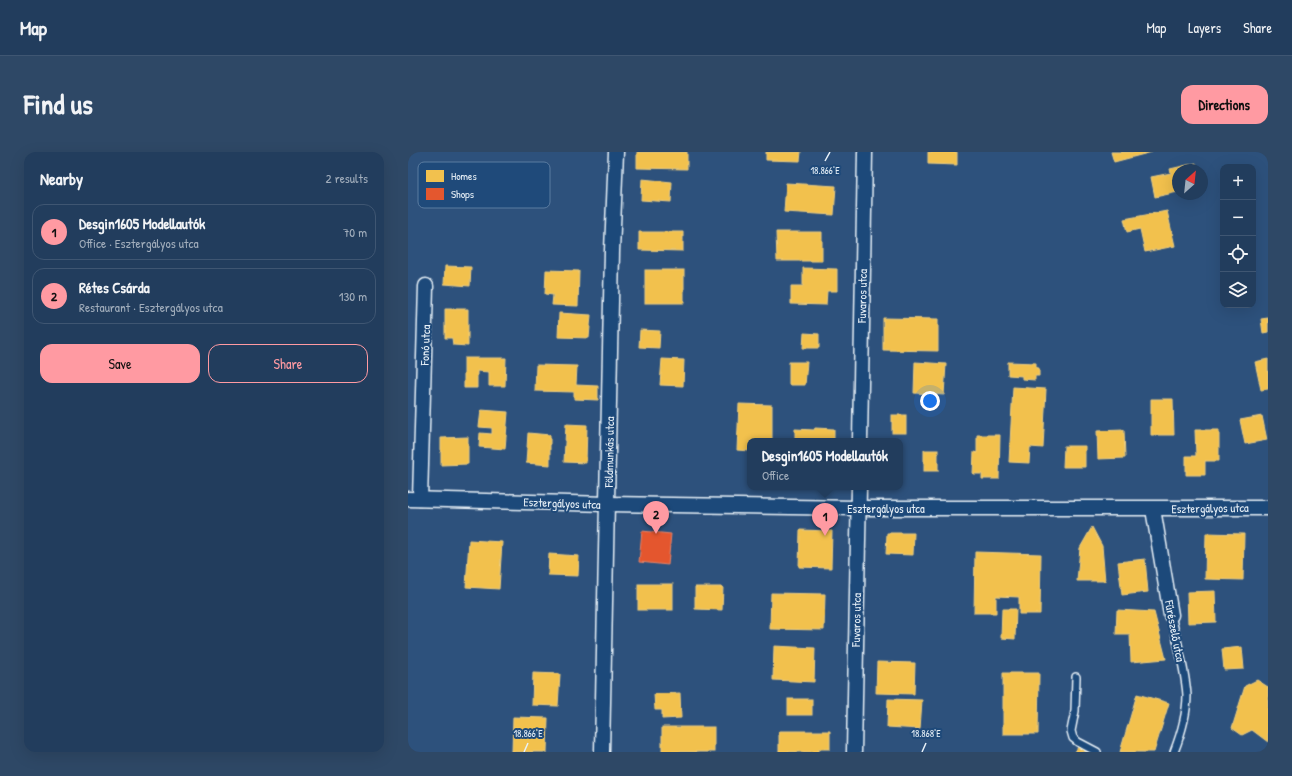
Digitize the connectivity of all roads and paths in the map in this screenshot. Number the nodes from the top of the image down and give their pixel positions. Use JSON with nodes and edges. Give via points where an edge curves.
{"nodes":[{"id":1,"x":616,"y":152,"type":"edge"},
{"id":2,"x":865,"y":152,"type":"edge"},
{"id":3,"x":426,"y":286,"type":"dead end"},
{"id":4,"x":860,"y":438,"type":"edge"},
{"id":5,"x":859,"y":490,"type":"edge"},
{"id":6,"x":414,"y":499,"type":"edge"},
{"id":7,"x":608,"y":504,"type":"junction"},
{"id":8,"x":858,"y":508,"type":"junction"},
{"id":9,"x":1268,"y":508,"type":"edge"},
{"id":10,"x":1153,"y":509,"type":"junction"},
{"id":11,"x":1171,"y":616,"type":"joint"},
{"id":12,"x":1076,"y":677,"type":"dead end"},
{"id":13,"x":602,"y":752,"type":"edge"},
{"id":14,"x":854,"y":752,"type":"edge"},
{"id":15,"x":1097,"y":752,"type":"edge"},
{"id":16,"x":1174,"y":752,"type":"edge"}],
"edges":[{"from":1,"to":7,"type":"street","name":"Földmunkás utca"},
{"from":2,"to":4,"type":"street","name":"Fuvaros utca"},
{"from":3,"to":6,"type":"street","name":"Fonó utca"},
{"from":5,"to":8,"type":"street","name":"Fuvaros utca"},
{"from":6,"to":7,"type":"street","name":"Esztergályos utca"},
{"from":7,"to":8,"type":"street","name":"Esztergályos utca"},
{"from":7,"to":13,"type":"street","name":"Földmunkás utca"},
{"from":8,"to":10,"type":"street","name":"Esztergályos utca"},
{"from":8,"to":14,"type":"street","name":"Fuvaros utca"},
{"from":9,"to":10,"type":"street","name":"Esztergályos utca"},
{"from":10,"to":11,"type":"street","name":"Fűrészelő utca"},
{"from":11,"to":16,"type":"lane","name":"Fűrészelő utca","via":[[1187,696],[1180,737]]},
{"from":12,"to":15,"type":"lane","via":[[1073,738]]}]}
